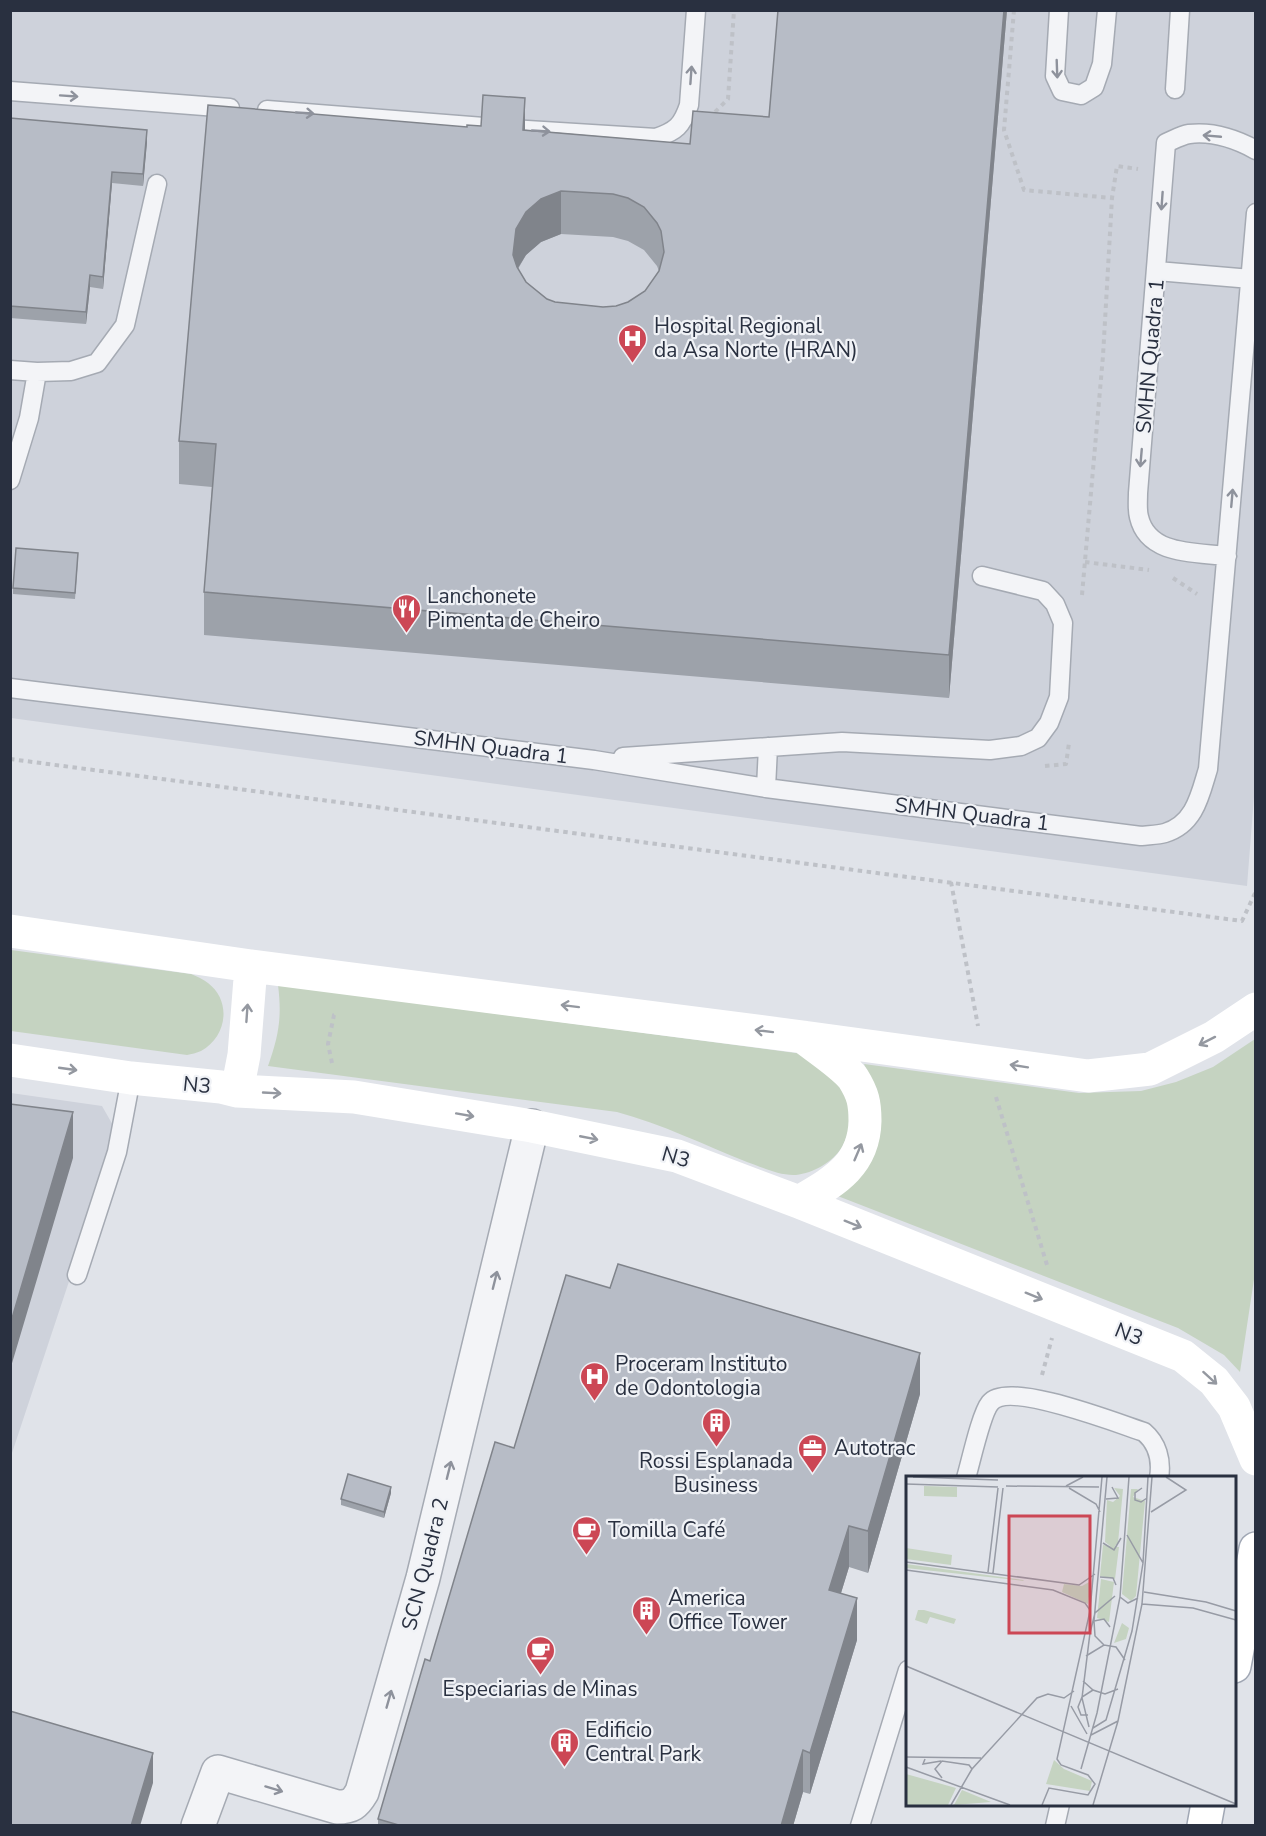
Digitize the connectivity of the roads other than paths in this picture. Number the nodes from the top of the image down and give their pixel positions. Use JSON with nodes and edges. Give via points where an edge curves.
{"nodes":[{"id":1,"x":696,"y":10,"type":"edge"},
{"id":2,"x":1059,"y":10,"type":"edge"},
{"id":3,"x":1107,"y":10,"type":"edge"},
{"id":4,"x":1180,"y":10,"type":"edge"},
{"id":5,"x":1174,"y":89,"type":"dead end"},
{"id":6,"x":10,"y":91,"type":"edge"},
{"id":7,"x":1256,"y":150,"type":"edge"},
{"id":8,"x":157,"y":184,"type":"dead end"},
{"id":9,"x":1256,"y":213,"type":"edge"},
{"id":10,"x":1157,"y":272,"type":"junction"},
{"id":11,"x":1251,"y":279,"type":"junction"},
{"id":12,"x":10,"y":370,"type":"edge"},
{"id":13,"x":37,"y":372,"type":"junction"},
{"id":14,"x":10,"y":480,"type":"edge"},
{"id":15,"x":1227,"y":556,"type":"junction"},
{"id":16,"x":982,"y":576,"type":"dead end"},
{"id":17,"x":10,"y":688,"type":"edge"},
{"id":18,"x":768,"y":747,"type":"junction"},
{"id":19,"x":594,"y":760,"type":"junction"},
{"id":20,"x":766,"y":788,"type":"junction"},
{"id":21,"x":10,"y":931,"type":"edge"},
{"id":22,"x":251,"y":966,"type":"junction"},
{"id":23,"x":1256,"y":1009,"type":"edge"},
{"id":24,"x":803,"y":1036,"type":"junction"},
{"id":25,"x":10,"y":1060,"type":"edge"},
{"id":26,"x":131,"y":1078,"type":"junction"},
{"id":27,"x":237,"y":1091,"type":"junction"},
{"id":28,"x":532,"y":1126,"type":"junction"},
{"id":29,"x":799,"y":1202,"type":"junction"},
{"id":30,"x":77,"y":1275,"type":"dead end"},
{"id":31,"x":1256,"y":1459,"type":"edge"},
{"id":32,"x":967,"y":1476,"type":"edge"},
{"id":33,"x":1159,"y":1476,"type":"edge"},
{"id":34,"x":1256,"y":1549,"type":"edge"},
{"id":35,"x":1236,"y":1655,"type":"edge"},
{"id":36,"x":906,"y":1676,"type":"edge"},
{"id":37,"x":1059,"y":1806,"type":"edge"},
{"id":38,"x":1208,"y":1806,"type":"edge"},
{"id":39,"x":198,"y":1826,"type":"edge"},
{"id":40,"x":860,"y":1826,"type":"edge"},
{"id":41,"x":1054,"y":1826,"type":"edge"},
{"id":42,"x":1204,"y":1826,"type":"edge"}],
"edges":[{"from":6,"to":1,"type":"lane","one_way":true,"via":[[656,138],[674,131],[689,105]]},
{"from":2,"to":3,"type":"lane","one_way":true,"via":[[1055,76],[1062,91],[1081,95],[1094,87],[1102,64]]},
{"from":4,"to":5,"type":"lane"},
{"from":7,"to":10,"type":"lane","name":"SMHN Quadra 1","one_way":true,"via":[[1237,139],[1214,135],[1188,134],[1166,143]]},
{"from":8,"to":13,"type":"lane","via":[[125,325],[97,363],[71,371]]},
{"from":9,"to":11,"type":"lane"},
{"from":10,"to":11,"type":"lane"},
{"from":10,"to":15,"type":"lane","name":"SMHN Quadra 1","one_way":true,"via":[[1138,516],[1144,531],[1165,548]]},
{"from":15,"to":11,"type":"lane","one_way":true},
{"from":12,"to":13,"type":"lane"},
{"from":13,"to":14,"type":"lane","via":[[29,418]]},
{"from":15,"to":20,"type":"lane","name":"SMHN Quadra 1","via":[[1208,769],[1197,807],[1184,824],[1166,833],[1141,836]]},
{"from":16,"to":18,"type":"lane","via":[[1043,591],[1055,604],[1063,623],[1059,697],[1038,738],[1021,746],[990,750],[842,742]]},
{"from":17,"to":19,"type":"lane","name":"SMHN Quadra 1"},
{"from":18,"to":19,"type":"lane"},
{"from":18,"to":20,"type":"lane"},
{"from":19,"to":20,"type":"lane","name":"SMHN Quadra 1"},
{"from":21,"to":22,"type":"main road"},
{"from":24,"to":22,"type":"main road","one_way":true},
{"from":27,"to":22,"type":"main road","one_way":true},
{"from":23,"to":24,"type":"main road","one_way":true,"via":[[1214,1037],[1150,1069],[1088,1076]]},
{"from":29,"to":24,"type":"main road","one_way":true,"via":[[836,1180],[856,1158],[865,1133],[865,1101],[852,1077]]},
{"from":25,"to":26,"type":"main road","name":"N3","one_way":true},
{"from":26,"to":27,"type":"main road","name":"N3"},
{"from":26,"to":30,"type":"lane","via":[[117,1152]]},
{"from":27,"to":28,"type":"main road","name":"N3","one_way":true,"via":[[354,1097]]},
{"from":28,"to":29,"type":"main road","name":"N3","one_way":true,"via":[[677,1156]]},
{"from":39,"to":28,"type":"street","name":"SCN Quadra 2","one_way":true,"via":[[218,1772],[337,1807],[350,1807],[362,1792],[423,1578]]},
{"from":29,"to":31,"type":"main road","name":"N3","one_way":true,"via":[[1183,1356],[1214,1381],[1234,1407]]},
{"from":32,"to":33,"type":"lane","via":[[985,1414],[998,1398],[1037,1398],[1144,1432],[1152,1439],[1158,1455]]},
{"from":34,"to":35,"type":"main road"},
{"from":36,"to":40,"type":"lane"},
{"from":37,"to":41,"type":"lane"},
{"from":38,"to":42,"type":"main road"}]}
